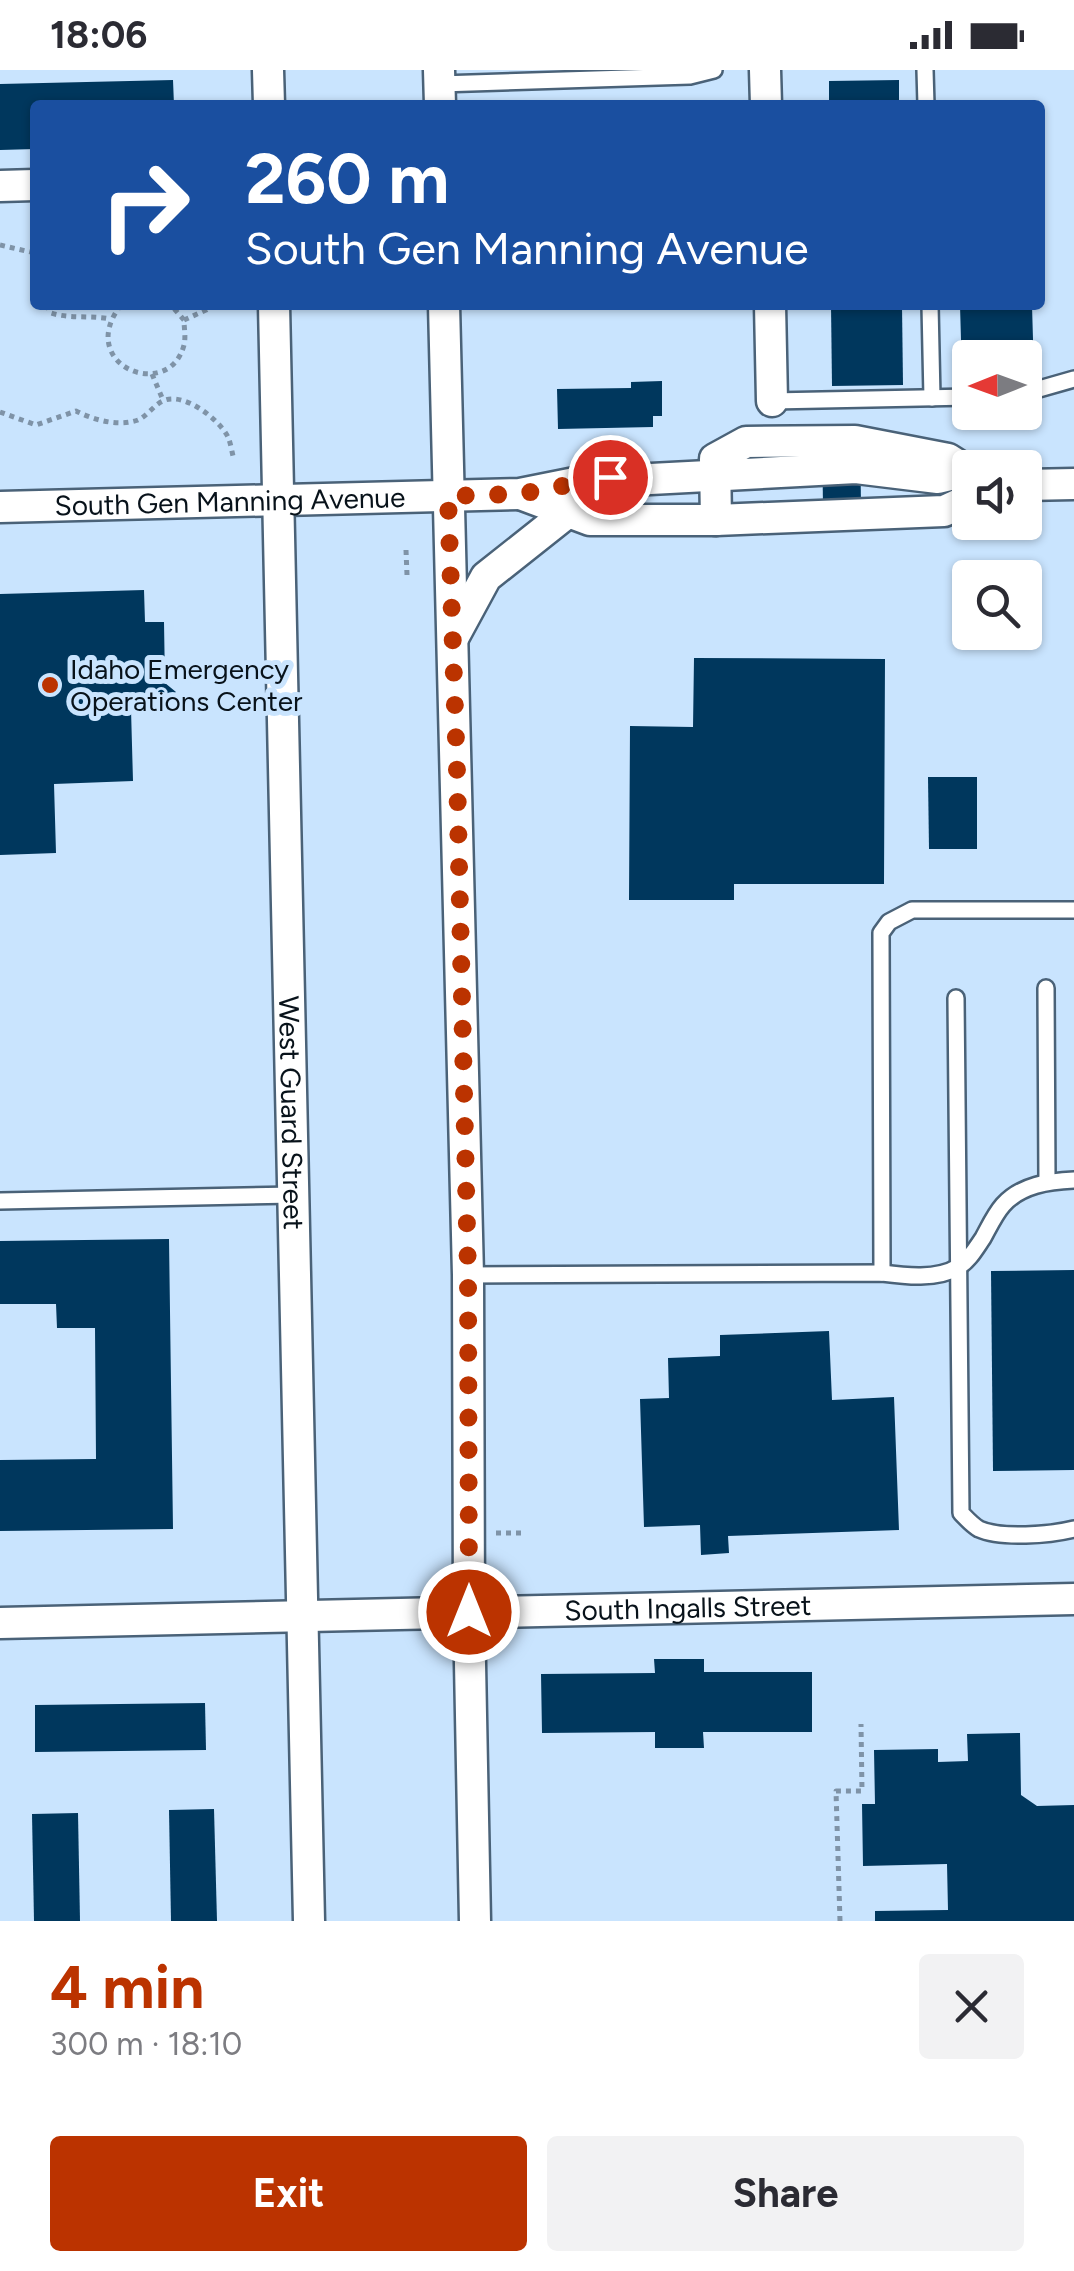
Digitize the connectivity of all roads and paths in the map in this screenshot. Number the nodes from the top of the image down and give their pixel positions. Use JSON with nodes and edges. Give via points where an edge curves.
{"nodes":[{"id":1,"x":268,"y":70,"type":"edge"},
{"id":2,"x":714,"y":70,"type":"edge"},
{"id":3,"x":765,"y":70,"type":"edge"},
{"id":4,"x":925,"y":70,"type":"edge"},
{"id":5,"x":440,"y":86,"type":"edge"},
{"id":6,"x":269,"y":100,"type":"edge"},
{"id":7,"x":766,"y":100,"type":"edge"},
{"id":8,"x":926,"y":100,"type":"edge"},
{"id":9,"x":30,"y":185,"type":"edge"},
{"id":10,"x":0,"y":186,"type":"edge"},
{"id":11,"x":0,"y":244,"type":"edge"},
{"id":12,"x":30,"y":252,"type":"edge"},
{"id":13,"x":49,"y":310,"type":"edge"},
{"id":14,"x":117,"y":310,"type":"edge"},
{"id":15,"x":175,"y":310,"type":"edge"},
{"id":16,"x":206,"y":310,"type":"edge"},
{"id":17,"x":274,"y":310,"type":"edge"},
{"id":18,"x":444,"y":310,"type":"edge"},
{"id":19,"x":770,"y":310,"type":"edge"},
{"id":20,"x":930,"y":310,"type":"edge"},
{"id":21,"x":110,"y":320,"type":"junction"},
{"id":22,"x":184,"y":320,"type":"junction"},
{"id":23,"x":152,"y":374,"type":"junction"},
{"id":24,"x":1074,"y":379,"type":"edge"},
{"id":25,"x":1042,"y":389,"type":"edge"},
{"id":26,"x":952,"y":397,"type":"edge"},
{"id":27,"x":932,"y":398,"type":"junction"},
{"id":28,"x":163,"y":400,"type":"junction"},
{"id":29,"x":772,"y":402,"type":"joint"},
{"id":30,"x":0,"y":412,"type":"edge"},
{"id":31,"x":234,"y":460,"type":"dead end"},
{"id":32,"x":715,"y":467,"type":"junction"},
{"id":33,"x":952,"y":479,"type":"edge"},
{"id":34,"x":1074,"y":484,"type":"edge"},
{"id":35,"x":1042,"y":485,"type":"edge"},
{"id":36,"x":448,"y":496,"type":"junction"},
{"id":37,"x":571,"y":497,"type":"junction"},
{"id":38,"x":278,"y":500,"type":"junction"},
{"id":39,"x":952,"y":501,"type":"edge"},
{"id":40,"x":0,"y":507,"type":"edge"},
{"id":41,"x":716,"y":520,"type":"junction"},
{"id":42,"x":406,"y":550,"type":"dead end"},
{"id":43,"x":407,"y":575,"type":"dead end"},
{"id":44,"x":453,"y":639,"type":"junction"},
{"id":45,"x":1074,"y":910,"type":"edge"},
{"id":46,"x":1046,"y":988,"type":"dead end"},
{"id":47,"x":956,"y":998,"type":"dead end"},
{"id":48,"x":1074,"y":1180,"type":"edge"},
{"id":49,"x":1048,"y":1181,"type":"junction"},
{"id":50,"x":294,"y":1196,"type":"junction"},
{"id":51,"x":0,"y":1202,"type":"edge"},
{"id":52,"x":959,"y":1267,"type":"junction"},
{"id":53,"x":882,"y":1273,"type":"junction"},
{"id":54,"x":468,"y":1274,"type":"junction"},
{"id":55,"x":1074,"y":1529,"type":"edge"},
{"id":56,"x":488,"y":1533,"type":"dead end"},
{"id":57,"x":523,"y":1533,"type":"dead end"},
{"id":58,"x":1074,"y":1598,"type":"edge"},
{"id":59,"x":469,"y":1612,"type":"junction"},
{"id":60,"x":303,"y":1616,"type":"junction"},
{"id":61,"x":0,"y":1622,"type":"edge"},
{"id":62,"x":861,"y":1724,"type":"dead end"},
{"id":63,"x":310,"y":1921,"type":"edge"},
{"id":64,"x":474,"y":1921,"type":"edge"},
{"id":65,"x":840,"y":1921,"type":"edge"}],
"edges":[{"from":1,"to":6,"type":"street"},
{"from":2,"to":5,"type":"lane"},
{"from":3,"to":7,"type":"street"},
{"from":4,"to":8,"type":"lane"},
{"from":9,"to":10,"type":"street"},
{"from":11,"to":12,"type":"path"},
{"from":13,"to":21,"type":"path"},
{"from":14,"to":21,"type":"path"},
{"from":15,"to":22,"type":"path"},
{"from":16,"to":22,"type":"path"},
{"from":17,"to":38,"type":"street","name":"West Guard Street"},
{"from":18,"to":36,"type":"street"},
{"from":19,"to":29,"type":"street"},
{"from":20,"to":27,"type":"lane"},
{"from":21,"to":23,"type":"path","via":[[112,355],[124,367]]},
{"from":22,"to":23,"type":"path","via":[[184,347],[166,369]]},
{"from":23,"to":28,"type":"path"},
{"from":24,"to":25,"type":"lane"},
{"from":26,"to":27,"type":"lane"},
{"from":27,"to":29,"type":"lane"},
{"from":28,"to":30,"type":"path","via":[[139,420],[117,423],[76,412],[36,425]]},
{"from":28,"to":31,"type":"path","via":[[190,401],[205,413],[227,434]]},
{"from":32,"to":33,"type":"street","via":[[856,468]]},
{"from":32,"to":37,"type":"street"},
{"from":32,"to":41,"type":"street"},
{"from":34,"to":35,"type":"street"},
{"from":36,"to":37,"type":"street","name":"South Gen Manning Avenue"},
{"from":36,"to":38,"type":"street","name":"South Gen Manning Avenue"},
{"from":36,"to":44,"type":"street"},
{"from":37,"to":41,"type":"street","via":[[590,520]]},
{"from":37,"to":44,"type":"street","via":[[486,577]]},
{"from":38,"to":40,"type":"street","name":"South Gen Manning Avenue"},
{"from":38,"to":50,"type":"street","name":"West Guard Street"},
{"from":39,"to":41,"type":"street","via":[[944,511]]},
{"from":42,"to":43,"type":"path"},
{"from":44,"to":54,"type":"street"},
{"from":45,"to":53,"type":"lane","via":[[912,910],[881,933]]},
{"from":46,"to":49,"type":"lane"},
{"from":47,"to":52,"type":"lane"},
{"from":48,"to":49,"type":"lane"},
{"from":49,"to":52,"type":"lane","via":[[1004,1204]]},
{"from":50,"to":51,"type":"lane"},
{"from":50,"to":60,"type":"street","name":"West Guard Street"},
{"from":52,"to":53,"type":"lane","via":[[939,1274]]},
{"from":52,"to":55,"type":"lane","via":[[961,1513],[977,1528],[999,1534]]},
{"from":53,"to":54,"type":"lane"},
{"from":54,"to":59,"type":"street"},
{"from":56,"to":57,"type":"path"},
{"from":58,"to":59,"type":"street","name":"South Ingalls Street"},
{"from":59,"to":60,"type":"street","name":"South Ingalls Street"},
{"from":59,"to":64,"type":"street"},
{"from":60,"to":61,"type":"street","name":"South Ingalls Street"},
{"from":60,"to":63,"type":"street","name":"West Guard Street"},
{"from":62,"to":65,"type":"path","via":[[862,1791],[836,1791]]}]}
